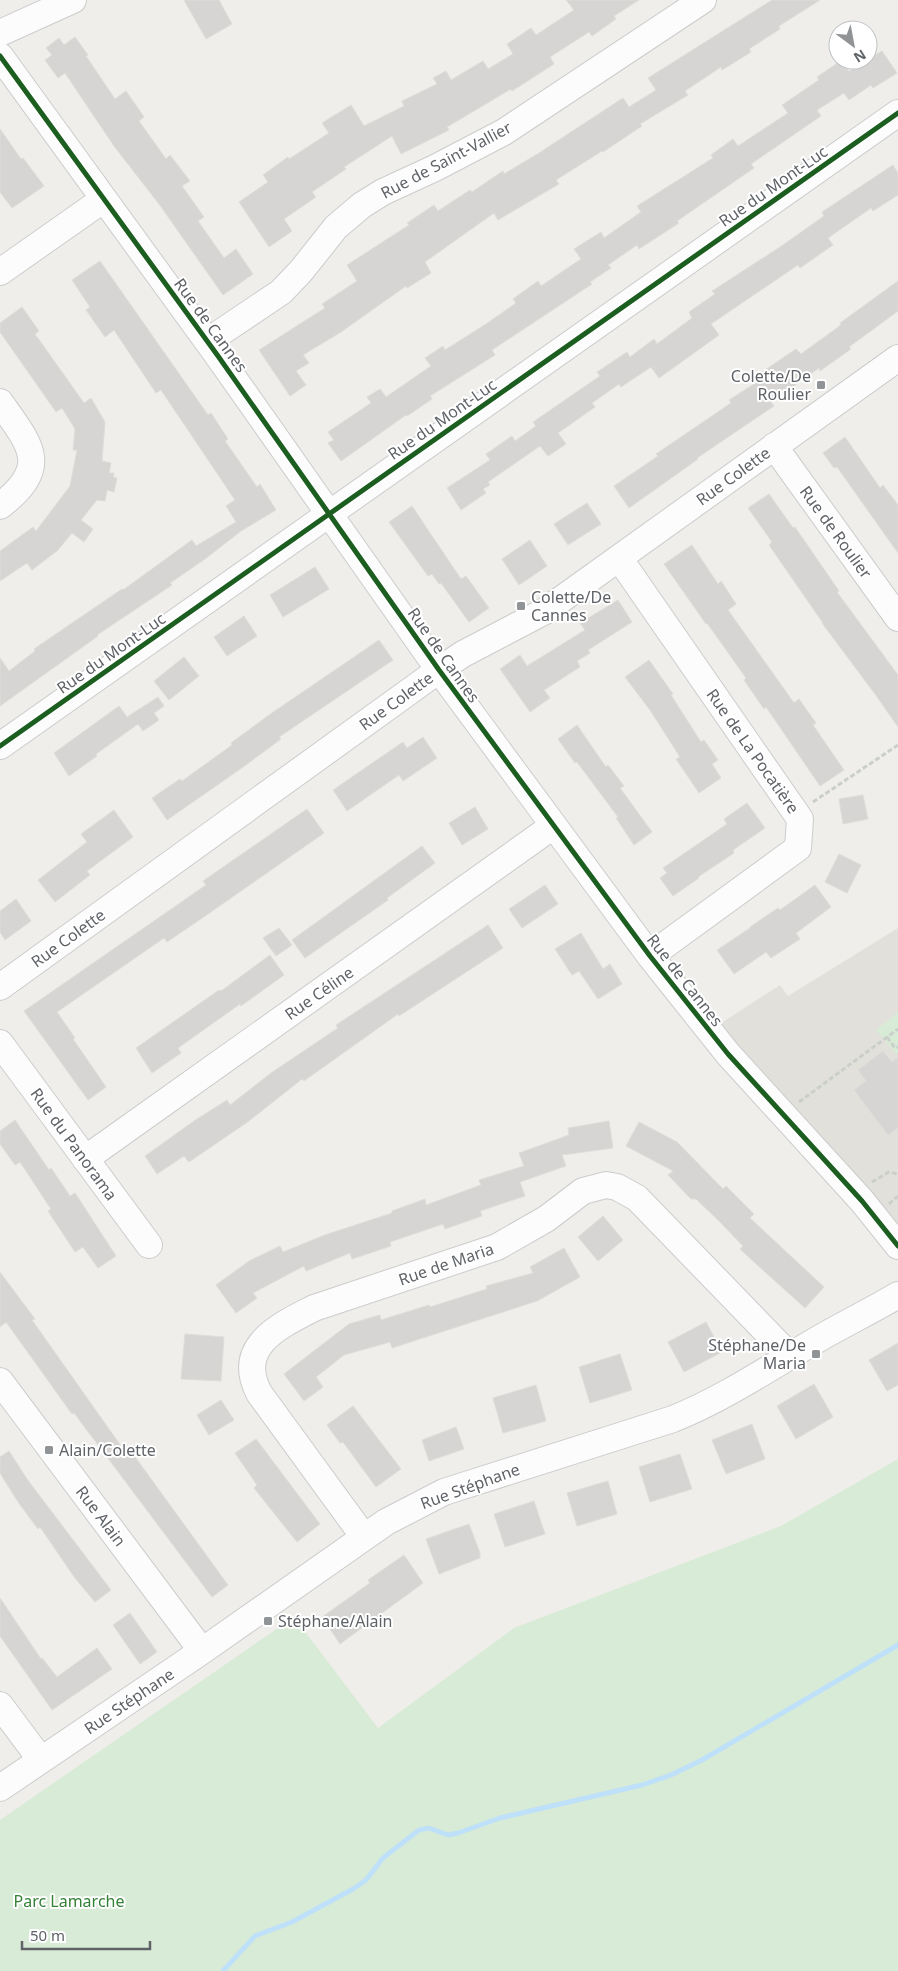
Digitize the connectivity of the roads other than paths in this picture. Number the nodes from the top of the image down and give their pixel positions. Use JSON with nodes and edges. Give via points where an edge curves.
{"nodes":[{"id":1,"x":73,"y":0,"type":"edge"},
{"id":2,"x":703,"y":0,"type":"edge"},
{"id":3,"x":0,"y":33,"type":"edge"},
{"id":4,"x":0,"y":56,"type":"edge"},
{"id":5,"x":898,"y":113,"type":"edge"},
{"id":6,"x":104,"y":199,"type":"junction"},
{"id":7,"x":0,"y":272,"type":"edge"},
{"id":8,"x":208,"y":342,"type":"junction"},
{"id":9,"x":898,"y":358,"type":"edge"},
{"id":10,"x":0,"y":402,"type":"edge"},
{"id":11,"x":774,"y":446,"type":"junction"},
{"id":12,"x":0,"y":506,"type":"edge"},
{"id":13,"x":330,"y":513,"type":"junction"},
{"id":14,"x":619,"y":558,"type":"junction"},
{"id":15,"x":897,"y":616,"type":"edge"},
{"id":16,"x":439,"y":670,"type":"junction"},
{"id":17,"x":0,"y":746,"type":"edge"},
{"id":18,"x":553,"y":826,"type":"junction"},
{"id":19,"x":650,"y":956,"type":"junction"},
{"id":20,"x":0,"y":987,"type":"edge"},
{"id":21,"x":0,"y":1043,"type":"edge"},
{"id":22,"x":85,"y":1160,"type":"junction"},
{"id":23,"x":148,"y":1245,"type":"dead end"},
{"id":24,"x":898,"y":1246,"type":"edge"},
{"id":25,"x":898,"y":1295,"type":"edge"},
{"id":26,"x":790,"y":1356,"type":"junction"},
{"id":27,"x":0,"y":1382,"type":"edge"},
{"id":28,"x":364,"y":1537,"type":"junction"},
{"id":29,"x":202,"y":1651,"type":"junction"},
{"id":30,"x":0,"y":1705,"type":"edge"},
{"id":31,"x":41,"y":1760,"type":"junction"},
{"id":32,"x":0,"y":1788,"type":"edge"}],
"edges":[{"from":1,"to":3,"type":"street"},
{"from":2,"to":8,"type":"street","name":"Rue de Saint-Vallier","via":[[504,132],[362,205],[336,228],[281,292]]},
{"from":4,"to":6,"type":"street","name":"Rue de Cannes"},
{"from":5,"to":13,"type":"street","name":"Rue du Mont-Luc"},
{"from":6,"to":7,"type":"street"},
{"from":6,"to":8,"type":"street","name":"Rue de Cannes"},
{"from":8,"to":13,"type":"street","name":"Rue de Cannes"},
{"from":9,"to":11,"type":"street","name":"Rue Colette"},
{"from":10,"to":12,"type":"street","via":[[30,448],[32,459],[26,480]]},
{"from":11,"to":14,"type":"street","name":"Rue Colette"},
{"from":11,"to":15,"type":"street","name":"Rue de Roulier"},
{"from":13,"to":16,"type":"street","name":"Rue de Cannes"},
{"from":13,"to":17,"type":"street","name":"Rue du Mont-Luc"},
{"from":14,"to":16,"type":"street","name":"Rue Colette","via":[[545,611]]},
{"from":14,"to":19,"type":"street","name":"Rue de La Pocatière","via":[[800,819],[798,848]]},
{"from":16,"to":18,"type":"street","name":"Rue de Cannes"},
{"from":16,"to":20,"type":"street","name":"Rue Colette"},
{"from":18,"to":19,"type":"street","name":"Rue de Cannes"},
{"from":18,"to":22,"type":"street","name":"Rue Céline"},
{"from":19,"to":24,"type":"street","name":"Rue de Cannes","via":[[721,1046],[856,1194]]},
{"from":21,"to":22,"type":"street","name":"Rue du Panorama"},
{"from":22,"to":23,"type":"street","name":"Rue du Panorama"},
{"from":25,"to":26,"type":"street","name":"Rue Stéphane"},
{"from":26,"to":28,"type":"street","name":"Rue Stéphane","via":[[693,1411],[444,1492]]},
{"from":26,"to":28,"type":"street","name":"Rue de Maria","via":[[637,1198],[606,1185],[583,1191],[546,1219],[497,1246],[314,1308],[260,1343],[251,1364],[259,1393]]},
{"from":27,"to":29,"type":"street","name":"Rue Alain"},
{"from":28,"to":29,"type":"street","name":"Rue Stéphane"},
{"from":29,"to":31,"type":"street","name":"Rue Stéphane"},
{"from":30,"to":31,"type":"street"},
{"from":31,"to":32,"type":"street","name":"Rue Stéphane"}]}
